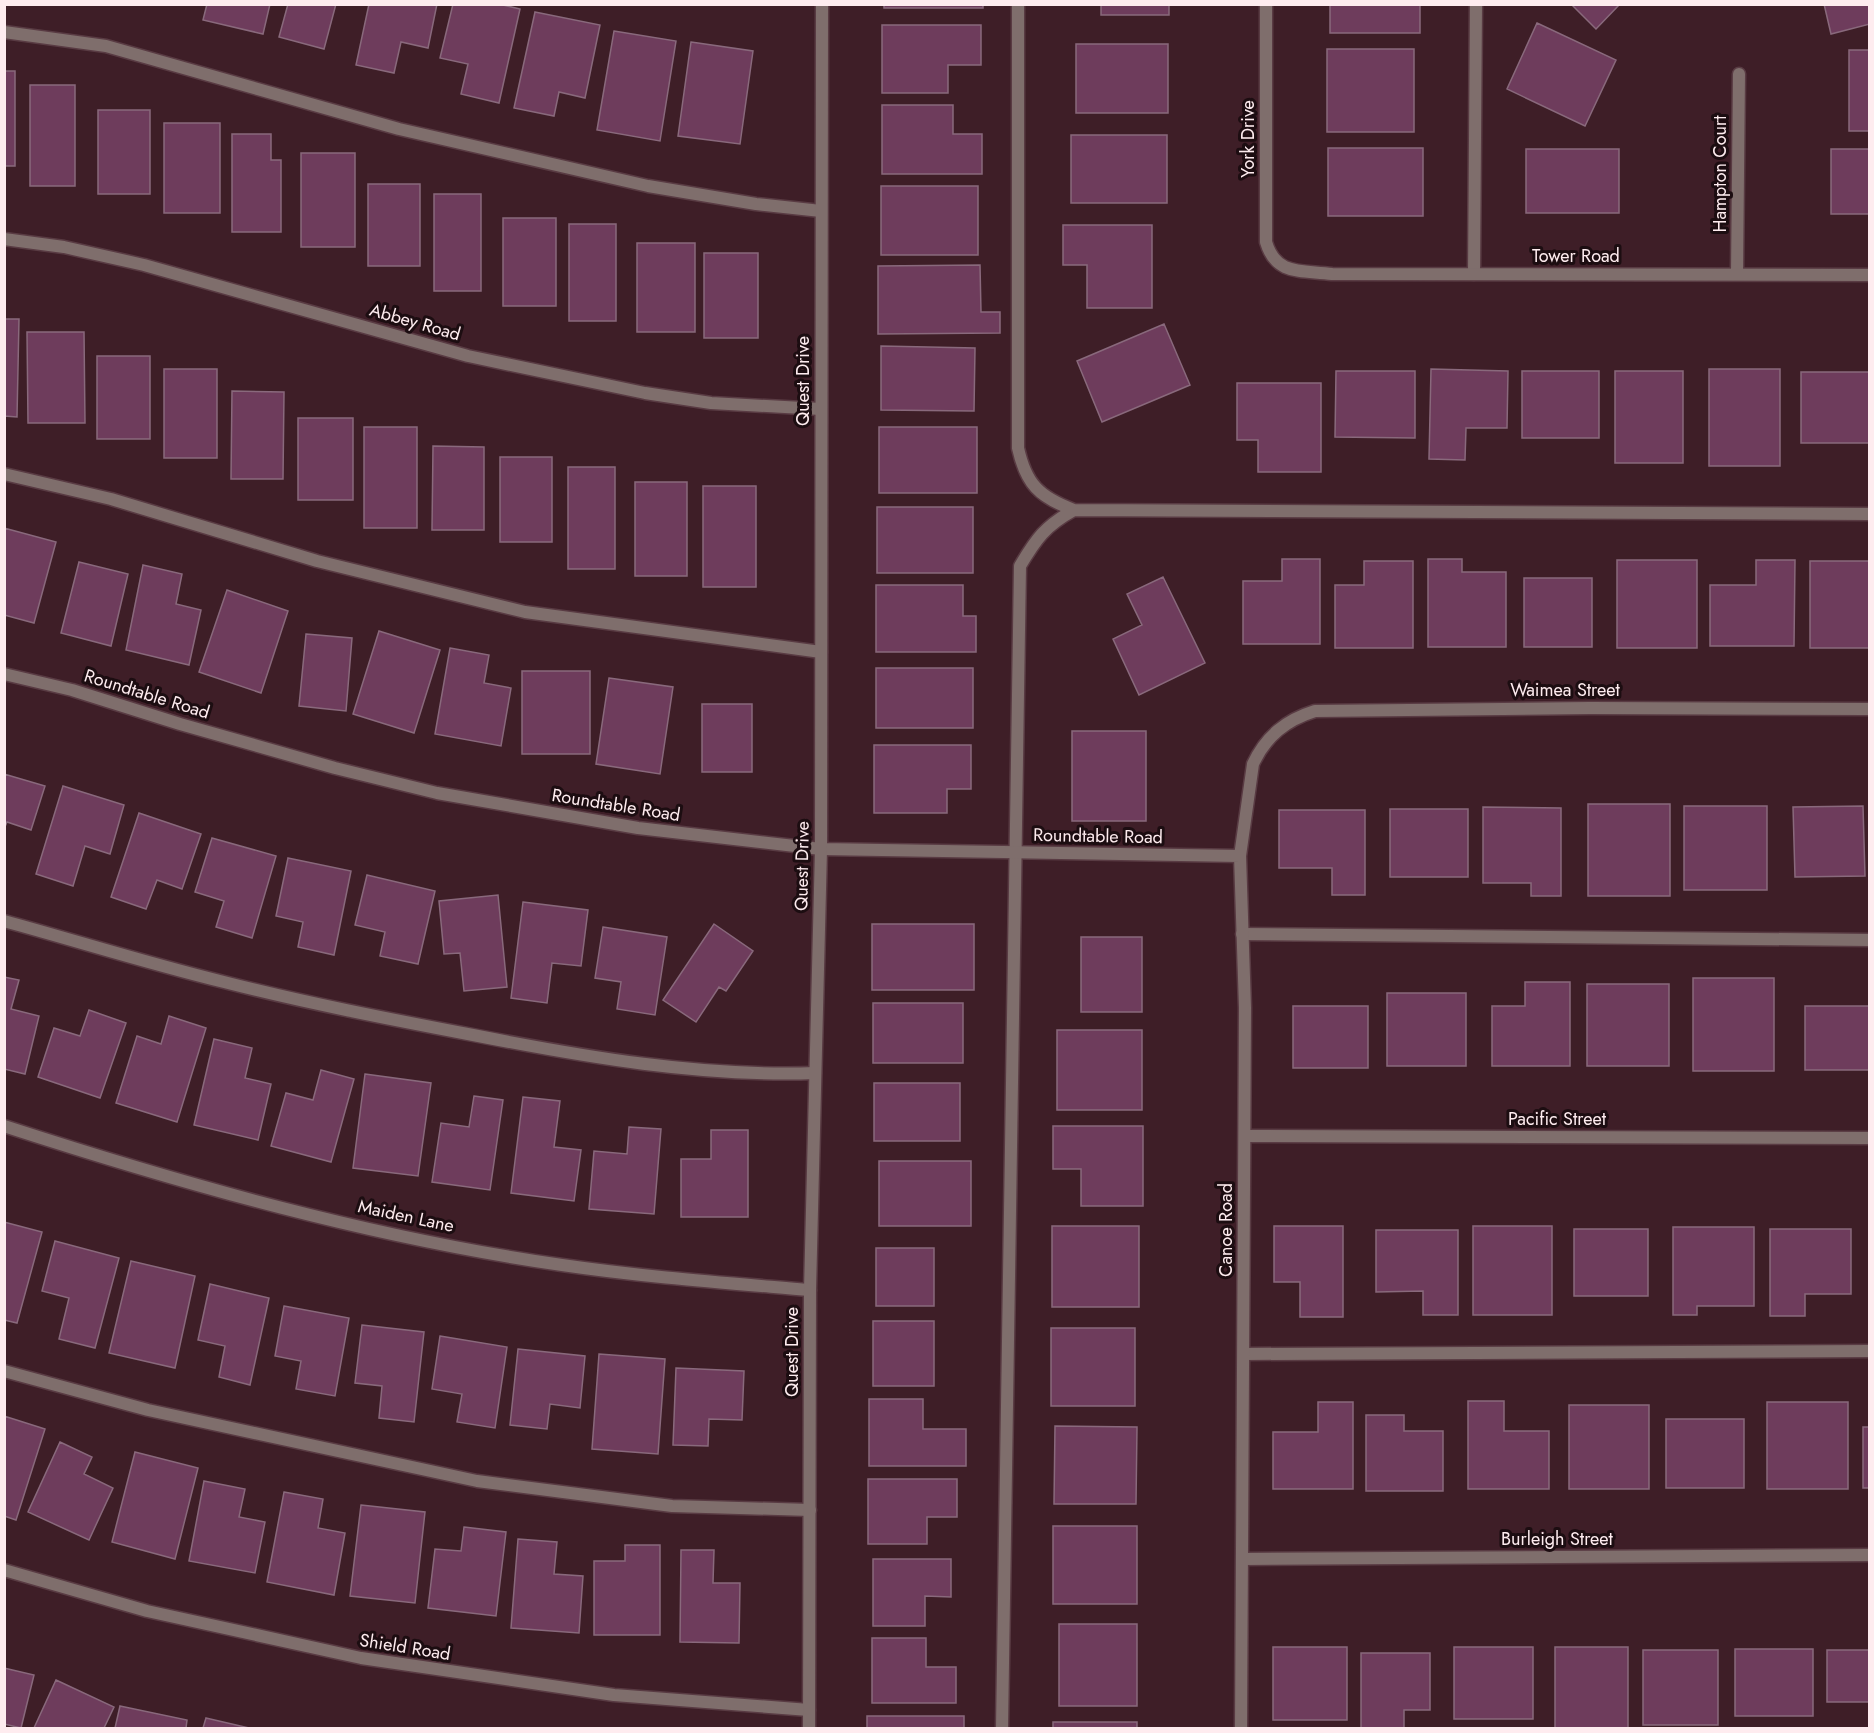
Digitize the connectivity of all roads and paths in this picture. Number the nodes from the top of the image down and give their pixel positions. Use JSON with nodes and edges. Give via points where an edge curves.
{"nodes":[{"id":1,"x":822,"y":4,"type":"edge"},
{"id":2,"x":1018,"y":4,"type":"edge"},
{"id":3,"x":1266,"y":4,"type":"edge"},
{"id":4,"x":1476,"y":4,"type":"edge"},
{"id":5,"x":4,"y":32,"type":"edge"},
{"id":6,"x":1738,"y":75,"type":"dead end"},
{"id":7,"x":821,"y":211,"type":"junction"},
{"id":8,"x":4,"y":239,"type":"edge"},
{"id":9,"x":1282,"y":267,"type":"joint"},
{"id":10,"x":1474,"y":274,"type":"junction"},
{"id":11,"x":1737,"y":274,"type":"junction"},
{"id":12,"x":1869,"y":274,"type":"edge"},
{"id":13,"x":820,"y":409,"type":"junction"},
{"id":14,"x":4,"y":474,"type":"edge"},
{"id":15,"x":1074,"y":510,"type":"junction"},
{"id":16,"x":1869,"y":514,"type":"edge"},
{"id":17,"x":820,"y":652,"type":"junction"},
{"id":18,"x":4,"y":674,"type":"edge"},
{"id":19,"x":1869,"y":710,"type":"edge"},
{"id":20,"x":1270,"y":738,"type":"joint"},
{"id":21,"x":820,"y":849,"type":"junction"},
{"id":22,"x":1014,"y":852,"type":"junction"},
{"id":23,"x":1240,"y":856,"type":"junction"},
{"id":24,"x":4,"y":921,"type":"edge"},
{"id":25,"x":1242,"y":934,"type":"junction"},
{"id":26,"x":1869,"y":940,"type":"edge"},
{"id":27,"x":815,"y":1073,"type":"junction"},
{"id":28,"x":4,"y":1126,"type":"edge"},
{"id":29,"x":1245,"y":1136,"type":"junction"},
{"id":30,"x":1869,"y":1138,"type":"edge"},
{"id":31,"x":810,"y":1290,"type":"junction"},
{"id":32,"x":1869,"y":1351,"type":"edge"},
{"id":33,"x":1244,"y":1354,"type":"junction"},
{"id":34,"x":4,"y":1371,"type":"edge"},
{"id":35,"x":810,"y":1510,"type":"junction"},
{"id":36,"x":1869,"y":1555,"type":"edge"},
{"id":37,"x":1244,"y":1559,"type":"junction"},
{"id":38,"x":4,"y":1570,"type":"edge"},
{"id":39,"x":809,"y":1710,"type":"junction"},
{"id":40,"x":809,"y":1728,"type":"edge"},
{"id":41,"x":1002,"y":1728,"type":"edge"},
{"id":42,"x":1241,"y":1728,"type":"edge"}],
"edges":[{"from":1,"to":7,"type":"street","name":"Quest Drive"},
{"from":2,"to":15,"type":"street","via":[[1018,448],[1022,469],[1035,490],[1053,503]]},
{"from":3,"to":9,"type":"street","name":"York Drive","via":[[1266,242],[1271,258]]},
{"from":4,"to":10,"type":"street"},
{"from":5,"to":7,"type":"street","via":[[106,46],[399,129],[648,186]]},
{"from":6,"to":11,"type":"street","name":"Hampton Court"},
{"from":7,"to":13,"type":"street","name":"Quest Drive"},
{"from":8,"to":13,"type":"street","name":"Abbey Road","via":[[144,264],[468,356],[645,393],[711,403]]},
{"from":9,"to":10,"type":"street","name":"Tower Road","via":[[1332,274]]},
{"from":10,"to":11,"type":"street","name":"Tower Road"},
{"from":11,"to":12,"type":"street","name":"Tower Road"},
{"from":13,"to":17,"type":"street","name":"Quest Drive"},
{"from":14,"to":17,"type":"street","via":[[111,499],[317,561],[525,612]]},
{"from":15,"to":16,"type":"street"},
{"from":15,"to":22,"type":"street","via":[[1052,522],[1020,566]]},
{"from":17,"to":21,"type":"street","name":"Quest Drive"},
{"from":18,"to":21,"type":"street","name":"Roundtable Road","via":[[437,793],[638,828]]},
{"from":19,"to":20,"type":"street","name":"Waimea Street","via":[[1314,711],[1294,717]]},
{"from":20,"to":23,"type":"street","name":"Canoe Road","via":[[1253,764]]},
{"from":21,"to":22,"type":"street","name":"Roundtable Road"},
{"from":21,"to":27,"type":"street","name":"Quest Drive"},
{"from":22,"to":23,"type":"street","name":"Roundtable Road"},
{"from":22,"to":41,"type":"street"},
{"from":23,"to":25,"type":"street","name":"Canoe Road"},
{"from":24,"to":27,"type":"street","via":[[223,982],[333,1008],[541,1048],[645,1064],[762,1075]]},
{"from":25,"to":26,"type":"street"},
{"from":25,"to":29,"type":"street","name":"Canoe Road"},
{"from":27,"to":31,"type":"street","name":"Quest Drive"},
{"from":28,"to":31,"type":"street","name":"Maiden Lane","via":[[130,1167],[291,1210],[456,1245],[562,1265]]},
{"from":29,"to":30,"type":"street","name":"Pacific Street"},
{"from":29,"to":33,"type":"street","name":"Canoe Road"},
{"from":31,"to":35,"type":"street","name":"Quest Drive"},
{"from":32,"to":33,"type":"street"},
{"from":33,"to":37,"type":"street","name":"Canoe Road"},
{"from":34,"to":35,"type":"street","via":[[148,1410],[477,1480],[672,1506]]},
{"from":35,"to":39,"type":"street","name":"Quest Drive"},
{"from":36,"to":37,"type":"street","name":"Burleigh Street"},
{"from":37,"to":42,"type":"street","name":"Canoe Road"},
{"from":38,"to":39,"type":"street","name":"Shield Road","via":[[147,1611],[361,1658],[614,1695]]},
{"from":39,"to":40,"type":"street","name":"Quest Drive"}]}
